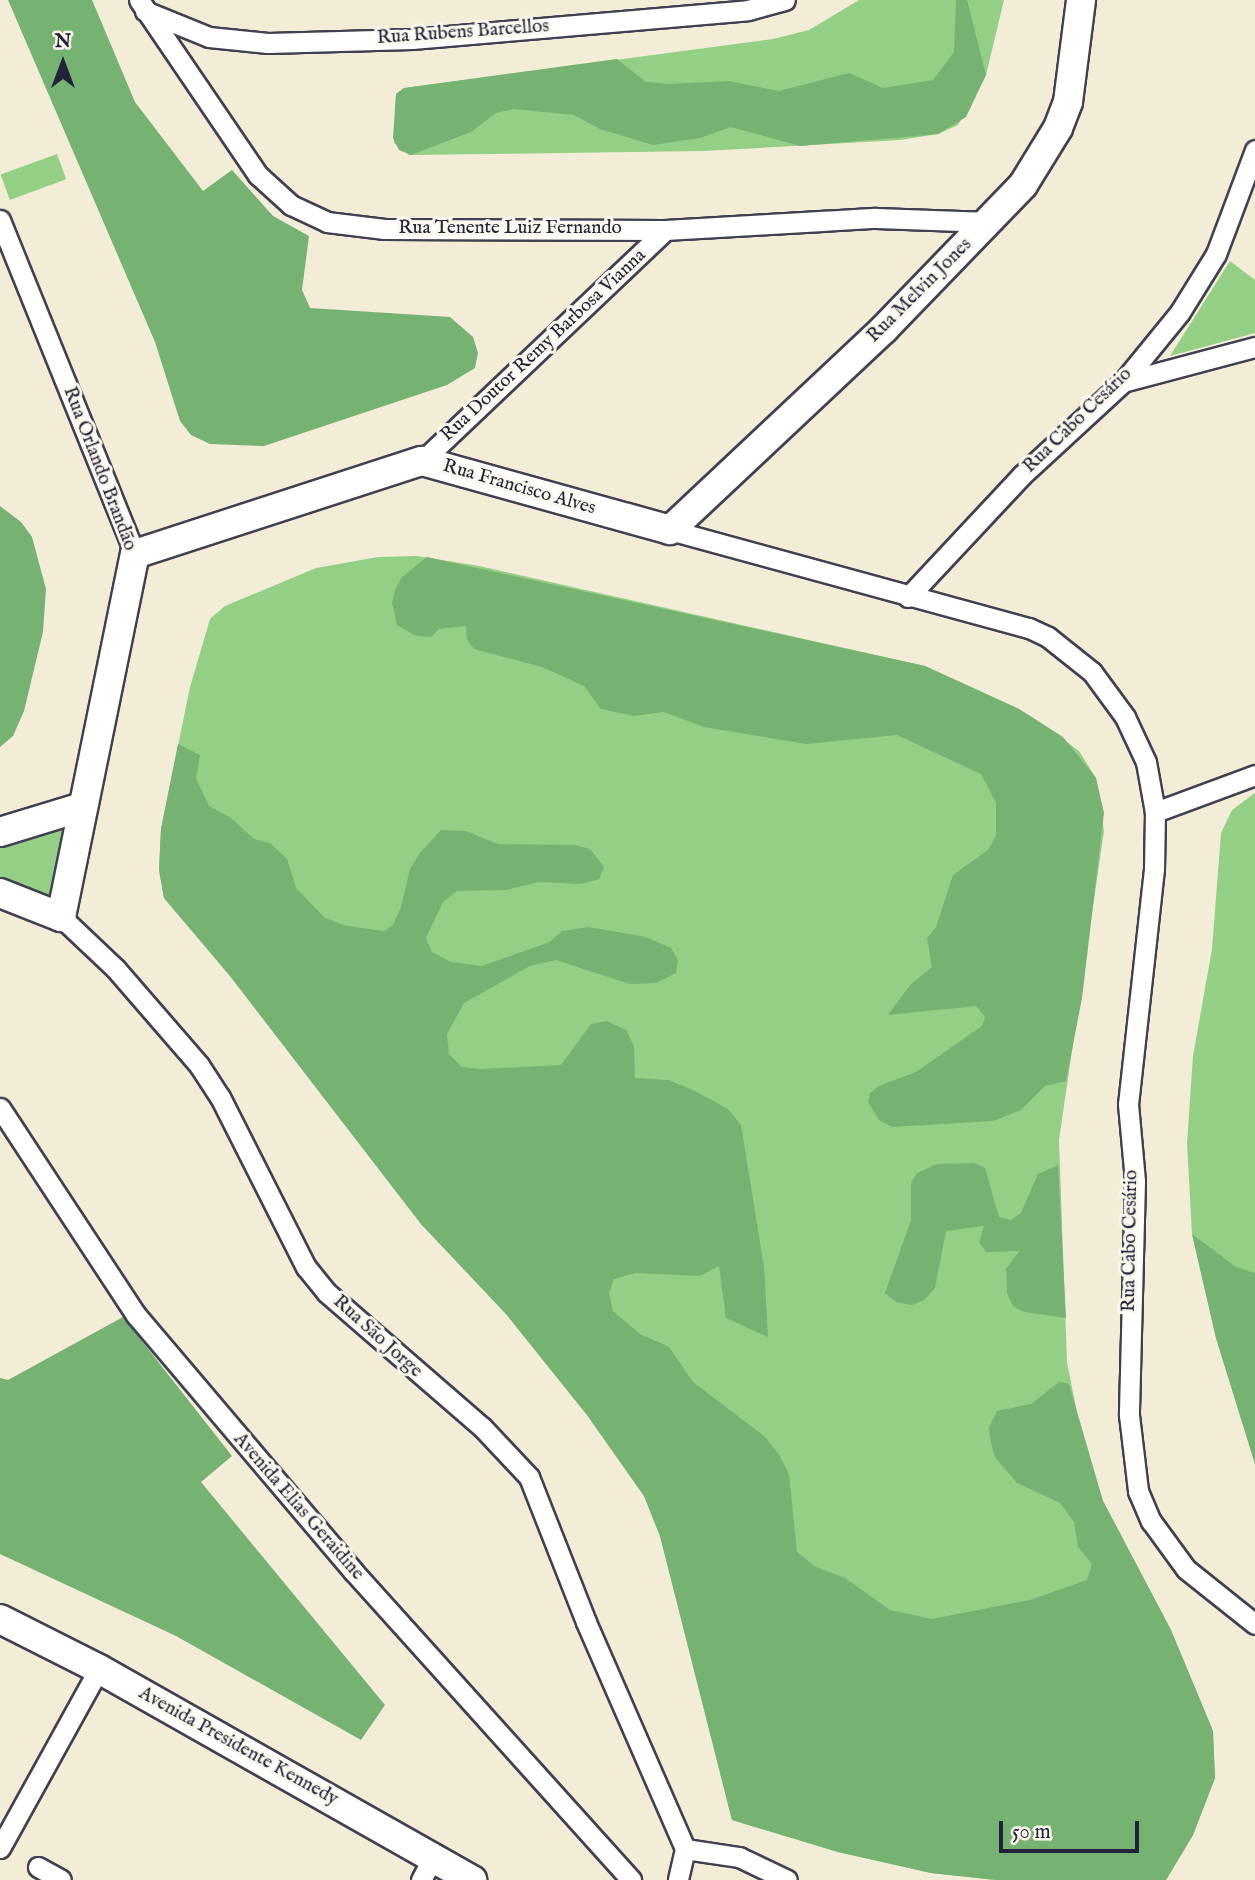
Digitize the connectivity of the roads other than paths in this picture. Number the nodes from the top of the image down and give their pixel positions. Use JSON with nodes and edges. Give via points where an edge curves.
{"nodes":[{"id":1,"x":785,"y":0,"type":"edge"},
{"id":2,"x":1081,"y":0,"type":"edge"},
{"id":3,"x":142,"y":5,"type":"edge"},
{"id":4,"x":1255,"y":150,"type":"edge"},
{"id":5,"x":0,"y":220,"type":"edge"},
{"id":6,"x":989,"y":222,"type":"junction"},
{"id":7,"x":665,"y":230,"type":"junction"},
{"id":8,"x":1255,"y":347,"type":"edge"},
{"id":9,"x":1123,"y":382,"type":"junction"},
{"id":10,"x":422,"y":460,"type":"junction"},
{"id":11,"x":670,"y":530,"type":"junction"},
{"id":12,"x":135,"y":554,"type":"junction"},
{"id":13,"x":908,"y":597,"type":"junction"},
{"id":14,"x":1255,"y":775,"type":"edge"},
{"id":15,"x":82,"y":807,"type":"junction"},
{"id":16,"x":1155,"y":812,"type":"junction"},
{"id":17,"x":0,"y":832,"type":"edge"},
{"id":18,"x":0,"y":893,"type":"edge"},
{"id":19,"x":61,"y":917,"type":"junction"},
{"id":20,"x":0,"y":1108,"type":"edge"},
{"id":21,"x":0,"y":1619,"type":"edge"},
{"id":22,"x":1255,"y":1624,"type":"edge"},
{"id":23,"x":99,"y":1669,"type":"junction"},
{"id":24,"x":0,"y":1848,"type":"edge"},
{"id":25,"x":685,"y":1849,"type":"junction"},
{"id":26,"x":38,"y":1867,"type":"dead end"},
{"id":27,"x":427,"y":1868,"type":"edge"},
{"id":28,"x":61,"y":1880,"type":"edge"},
{"id":29,"x":472,"y":1880,"type":"edge"},
{"id":30,"x":631,"y":1880,"type":"edge"},
{"id":31,"x":678,"y":1880,"type":"edge"},
{"id":32,"x":787,"y":1880,"type":"edge"}],
"edges":[{"from":1,"to":3,"type":"street","name":"Rua Rubens Barcellos","via":[[748,10],[412,39],[268,43],[209,37]]},
{"from":2,"to":6,"type":"street","name":"Rua Melvin Jones","via":[[1075,70],[1058,128],[1023,185]]},
{"from":3,"to":7,"type":"street","name":"Rua Tenente Luiz Fernando","via":[[258,175],[278,196],[315,218],[385,229]]},
{"from":4,"to":9,"type":"street","name":"Rua Cabo Cesário","via":[[1216,254],[1180,312]]},
{"from":5,"to":12,"type":"street","name":"Rua Orlando Brandão"},
{"from":6,"to":7,"type":"street","name":"Rua Tenente Luiz Fernando","via":[[876,218]]},
{"from":6,"to":11,"type":"street","name":"Rua Melvin Jones","via":[[884,329]]},
{"from":7,"to":10,"type":"street","name":"Rua Doutor Remy Barbosa Vianna"},
{"from":8,"to":9,"type":"street"},
{"from":9,"to":13,"type":"street","name":"Rua Cabo Cesário","via":[[1022,475]]},
{"from":10,"to":11,"type":"street","name":"Rua Francisco Alves"},
{"from":10,"to":12,"type":"street","name":"Rua Francisco Alves"},
{"from":11,"to":13,"type":"street","name":"Rua Francisco Alves"},
{"from":12,"to":15,"type":"street","name":"Rua Orlando Brandão"},
{"from":13,"to":16,"type":"street","name":"Rua Cabo Cesário","via":[[1029,628],[1092,672],[1125,717],[1146,762]]},
{"from":14,"to":16,"type":"street"},
{"from":15,"to":17,"type":"street"},
{"from":15,"to":19,"type":"street"},
{"from":16,"to":22,"type":"street","name":"Rua Cabo Cesário","via":[[1154,869],[1128,1104],[1135,1181],[1129,1385],[1136,1470],[1143,1506],[1169,1549],[1186,1569]]},
{"from":18,"to":19,"type":"street"},
{"from":19,"to":25,"type":"street","name":"Rua São Jorge","via":[[115,968],[200,1065],[306,1267],[326,1292],[482,1427],[528,1477]]},
{"from":20,"to":30,"type":"street","name":"Avenida Elias Geraidine","via":[[136,1315],[352,1571]]},
{"from":21,"to":23,"type":"street","name":"Avenida Presidente Kennedy"},
{"from":23,"to":24,"type":"street"},
{"from":23,"to":27,"type":"street","name":"Avenida Presidente Kennedy"},
{"from":25,"to":31,"type":"street"},
{"from":25,"to":32,"type":"street","via":[[739,1857]]},
{"from":26,"to":28,"type":"street"},
{"from":27,"to":29,"type":"street","name":"Avenida Presidente Kennedy"}]}
